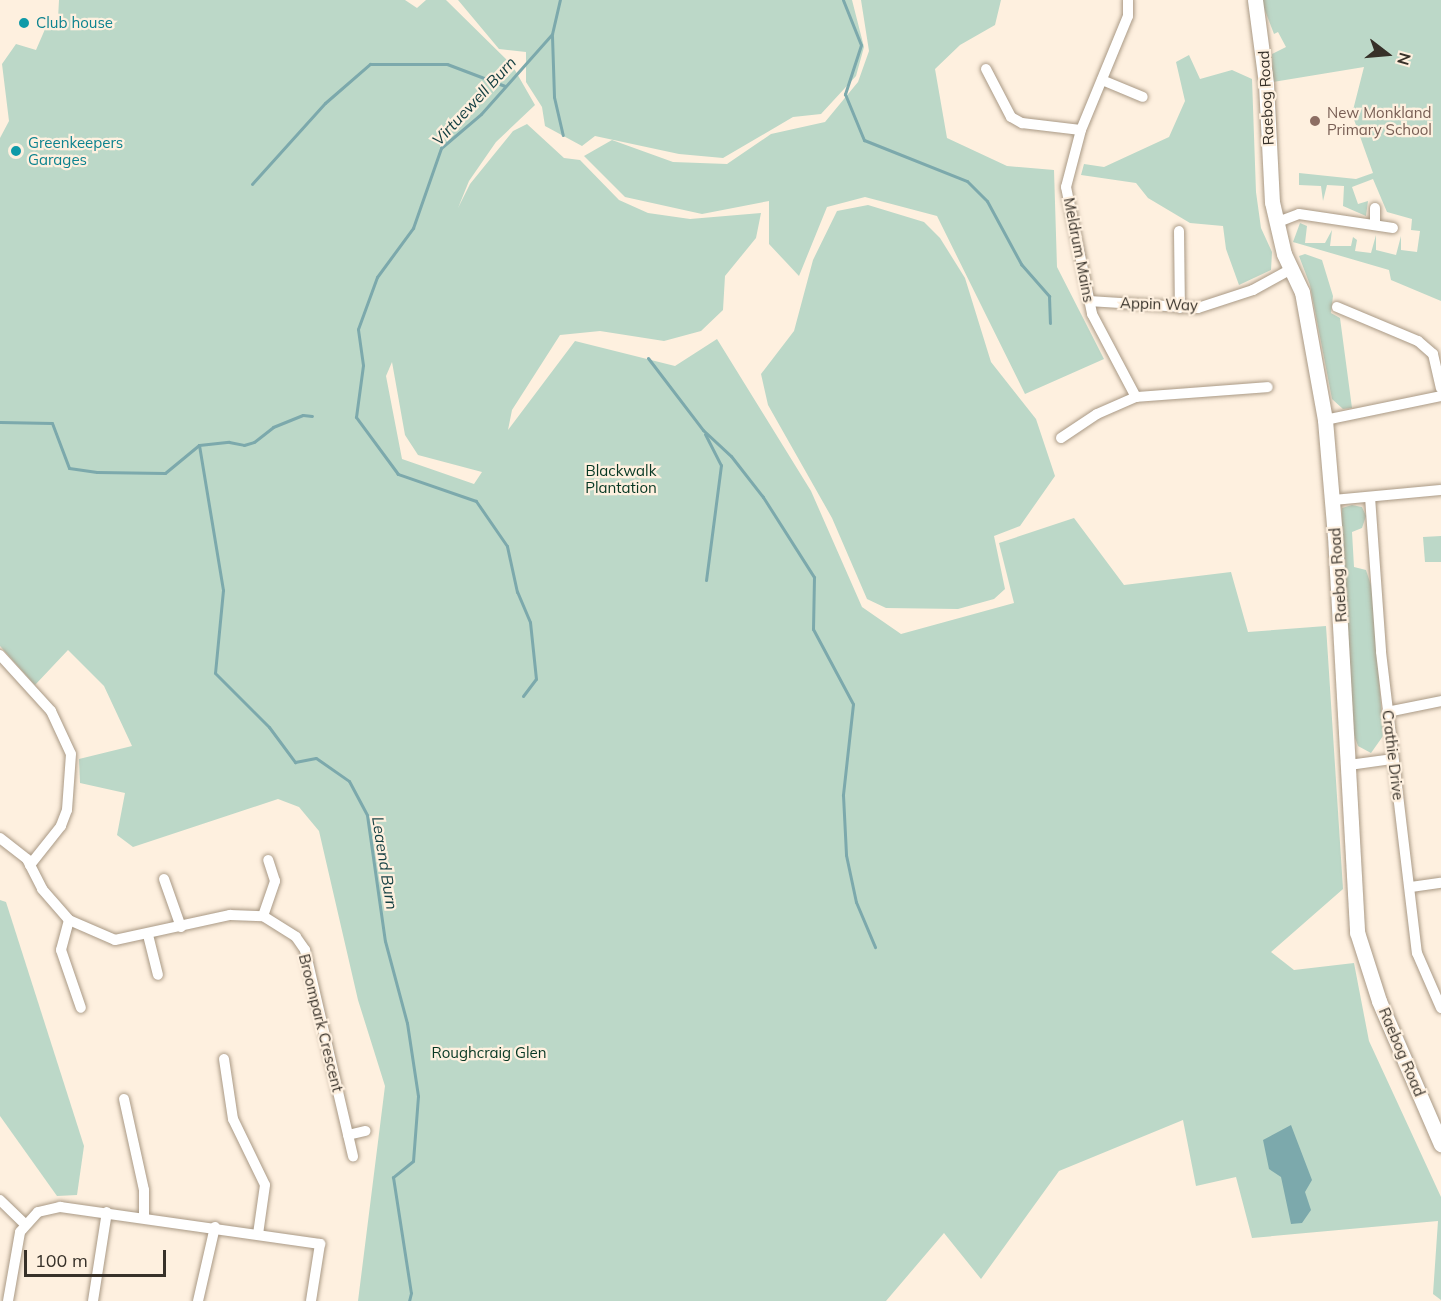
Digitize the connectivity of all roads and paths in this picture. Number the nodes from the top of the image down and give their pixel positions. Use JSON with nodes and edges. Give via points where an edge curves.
{"nodes":[{"id":1,"x":1128,"y":0,"type":"edge"},
{"id":2,"x":1255,"y":0,"type":"edge"},
{"id":3,"x":986,"y":69,"type":"dead end"},
{"id":4,"x":1102,"y":80,"type":"junction"},
{"id":5,"x":1143,"y":97,"type":"dead end"},
{"id":6,"x":1081,"y":130,"type":"junction"},
{"id":7,"x":1375,"y":208,"type":"dead end"},
{"id":8,"x":1278,"y":222,"type":"junction"},
{"id":9,"x":1375,"y":225,"type":"junction"},
{"id":10,"x":1393,"y":228,"type":"dead end"},
{"id":11,"x":1179,"y":231,"type":"dead end"},
{"id":12,"x":1293,"y":268,"type":"junction"},
{"id":13,"x":1089,"y":301,"type":"junction"},
{"id":14,"x":1337,"y":307,"type":"dead end"},
{"id":15,"x":1180,"y":308,"type":"junction"},
{"id":16,"x":1268,"y":387,"type":"dead end"},
{"id":17,"x":1441,"y":388,"type":"edge"},
{"id":18,"x":1441,"y":396,"type":"edge"},
{"id":19,"x":1136,"y":397,"type":"junction"},
{"id":20,"x":1325,"y":420,"type":"junction"},
{"id":21,"x":1061,"y":438,"type":"dead end"},
{"id":22,"x":1441,"y":490,"type":"edge"},
{"id":23,"x":1370,"y":497,"type":"junction"},
{"id":24,"x":1333,"y":500,"type":"junction"},
{"id":25,"x":0,"y":655,"type":"edge"},
{"id":26,"x":9,"y":669,"type":"junction"},
{"id":27,"x":0,"y":678,"type":"edge"},
{"id":28,"x":1441,"y":701,"type":"edge"},
{"id":29,"x":1387,"y":712,"type":"junction"},
{"id":30,"x":1392,"y":759,"type":"junction"},
{"id":31,"x":1349,"y":765,"type":"junction"},
{"id":32,"x":0,"y":838,"type":"edge"},
{"id":33,"x":267,"y":860,"type":"dead end"},
{"id":34,"x":30,"y":865,"type":"junction"},
{"id":35,"x":164,"y":879,"type":"dead end"},
{"id":36,"x":1441,"y":883,"type":"edge"},
{"id":37,"x":1412,"y":887,"type":"junction"},
{"id":38,"x":263,"y":916,"type":"junction"},
{"id":39,"x":69,"y":920,"type":"junction"},
{"id":40,"x":181,"y":927,"type":"junction"},
{"id":41,"x":148,"y":935,"type":"junction"},
{"id":42,"x":158,"y":975,"type":"dead end"},
{"id":43,"x":81,"y":1008,"type":"dead end"},
{"id":44,"x":1441,"y":1008,"type":"edge"},
{"id":45,"x":224,"y":1059,"type":"dead end"},
{"id":46,"x":124,"y":1099,"type":"dead end"},
{"id":47,"x":366,"y":1131,"type":"dead end"},
{"id":48,"x":348,"y":1135,"type":"junction"},
{"id":49,"x":1441,"y":1144,"type":"edge"},
{"id":50,"x":353,"y":1157,"type":"dead end"},
{"id":51,"x":0,"y":1200,"type":"edge"},
{"id":52,"x":107,"y":1212,"type":"junction"},
{"id":53,"x":144,"y":1217,"type":"junction"},
{"id":54,"x":25,"y":1224,"type":"junction"},
{"id":55,"x":215,"y":1227,"type":"junction"},
{"id":56,"x":258,"y":1234,"type":"junction"},
{"id":57,"x":0,"y":1271,"type":"edge"},
{"id":58,"x":12,"y":1271,"type":"junction"},
{"id":59,"x":8,"y":1301,"type":"edge"},
{"id":60,"x":93,"y":1301,"type":"edge"},
{"id":61,"x":198,"y":1301,"type":"edge"},
{"id":62,"x":311,"y":1301,"type":"edge"}],
"edges":[{"from":1,"to":4,"type":"street","name":"Meldrum Mains","via":[[1128,16]]},
{"from":2,"to":8,"type":"main road","name":"Raebog Road","via":[[1266,84],[1272,202]]},
{"from":3,"to":6,"type":"street","via":[[1011,117],[1022,123]]},
{"from":4,"to":5,"type":"street"},
{"from":4,"to":6,"type":"street","name":"Meldrum Mains"},
{"from":6,"to":13,"type":"street","name":"Meldrum Mains","via":[[1066,187]]},
{"from":7,"to":9,"type":"street"},
{"from":8,"to":9,"type":"street","via":[[1299,214]]},
{"from":8,"to":12,"type":"main road","name":"Raebog Road","via":[[1284,254]]},
{"from":9,"to":10,"type":"street"},
{"from":11,"to":15,"type":"street"},
{"from":12,"to":15,"type":"street","name":"Appin Way","via":[[1220,303]]},
{"from":12,"to":20,"type":"main road","name":"Raebog Road","via":[[1302,292]]},
{"from":13,"to":15,"type":"street","name":"Appin Way"},
{"from":13,"to":19,"type":"street","name":"Meldrum Mains"},
{"from":14,"to":17,"type":"street","via":[[1418,341],[1433,354]]},
{"from":16,"to":19,"type":"street"},
{"from":18,"to":20,"type":"street"},
{"from":19,"to":21,"type":"street","via":[[1097,414]]},
{"from":20,"to":24,"type":"main road","name":"Raebog Road"},
{"from":22,"to":23,"type":"street"},
{"from":23,"to":24,"type":"street"},
{"from":23,"to":29,"type":"street","name":"Crathie Drive"},
{"from":24,"to":31,"type":"main road","name":"Raebog Road"},
{"from":25,"to":26,"type":"street"},
{"from":26,"to":27,"type":"street"},
{"from":26,"to":34,"type":"street","via":[[51,711],[71,754],[67,810],[61,826]]},
{"from":28,"to":29,"type":"street"},
{"from":29,"to":30,"type":"street","name":"Crathie Drive"},
{"from":30,"to":31,"type":"street"},
{"from":30,"to":37,"type":"street","name":"Crathie Drive"},
{"from":31,"to":49,"type":"main road","name":"Raebog Road","via":[[1349,834],[1357,932],[1379,1001]]},
{"from":32,"to":34,"type":"street"},
{"from":33,"to":38,"type":"street","via":[[275,881]]},
{"from":34,"to":39,"type":"street","via":[[42,889]]},
{"from":35,"to":40,"type":"street"},
{"from":36,"to":37,"type":"street"},
{"from":37,"to":44,"type":"street","name":"Crathie Drive","via":[[1417,953]]},
{"from":38,"to":40,"type":"street","via":[[230,915]]},
{"from":38,"to":48,"type":"street","name":"Broompark Crescent","via":[[283,926],[305,950]]},
{"from":39,"to":41,"type":"street","via":[[115,940]]},
{"from":39,"to":43,"type":"street","via":[[61,950]]},
{"from":40,"to":41,"type":"street"},
{"from":41,"to":42,"type":"street"},
{"from":45,"to":56,"type":"street","via":[[233,1119],[265,1185]]},
{"from":46,"to":53,"type":"street","via":[[144,1190]]},
{"from":47,"to":48,"type":"street"},
{"from":48,"to":50,"type":"street","name":"Broompark Crescent"},
{"from":51,"to":54,"type":"street"},
{"from":52,"to":53,"type":"street"},
{"from":52,"to":54,"type":"street","via":[[60,1207],[38,1212]]},
{"from":52,"to":60,"type":"street"},
{"from":53,"to":55,"type":"street"},
{"from":54,"to":58,"type":"street","via":[[16,1241]]},
{"from":55,"to":56,"type":"street"},
{"from":55,"to":61,"type":"street"},
{"from":56,"to":62,"type":"street","via":[[320,1244]]},
{"from":57,"to":58,"type":"street"},
{"from":58,"to":59,"type":"street"}]}
